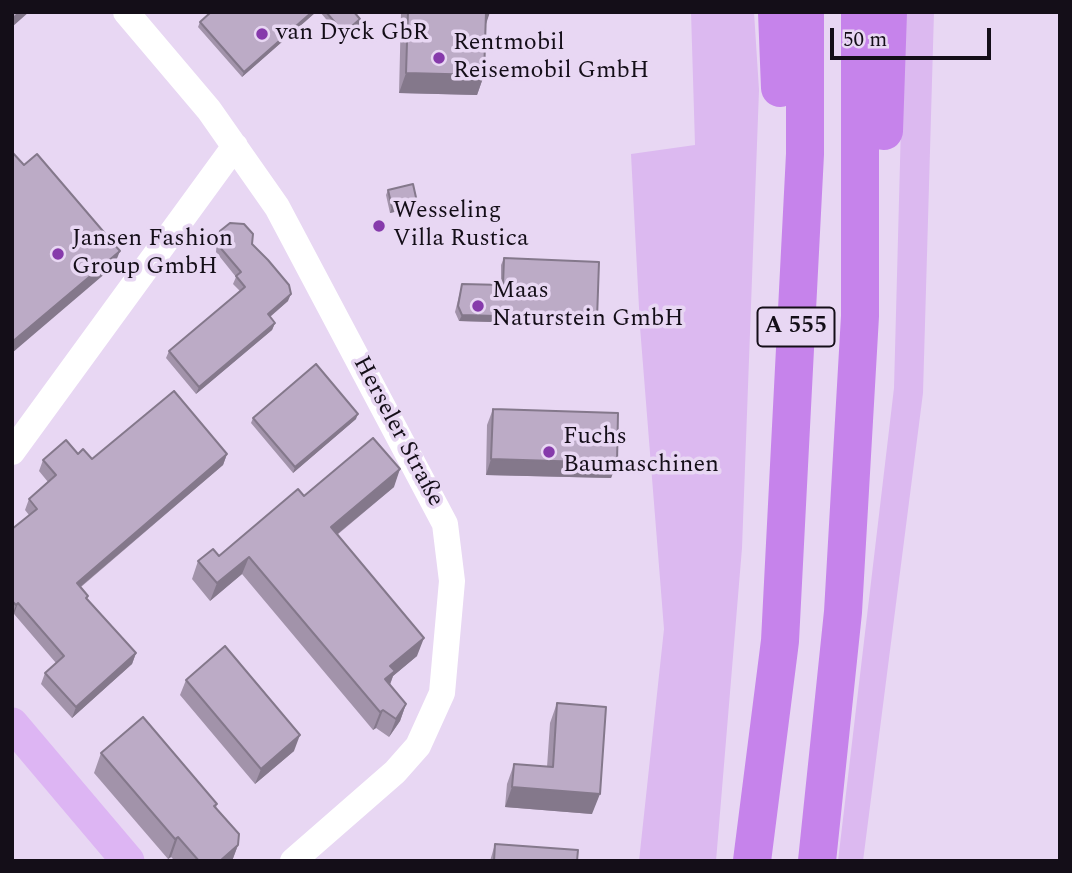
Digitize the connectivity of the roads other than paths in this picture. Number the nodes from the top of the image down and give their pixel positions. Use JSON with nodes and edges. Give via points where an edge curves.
{"nodes":[{"id":1,"x":126,"y":12,"type":"edge"},
{"id":2,"x":777,"y":12,"type":"edge"},
{"id":3,"x":805,"y":12,"type":"edge"},
{"id":4,"x":860,"y":12,"type":"edge"},
{"id":5,"x":888,"y":12,"type":"edge"},
{"id":6,"x":235,"y":146,"type":"junction"},
{"id":7,"x":860,"y":316,"type":"junction"},
{"id":8,"x":12,"y":452,"type":"edge"},
{"id":9,"x":780,"y":641,"type":"junction"},
{"id":10,"x":12,"y":724,"type":"edge"},
{"id":11,"x":128,"y":861,"type":"edge"},
{"id":12,"x":293,"y":861,"type":"edge"},
{"id":13,"x":752,"y":861,"type":"edge"},
{"id":14,"x":817,"y":861,"type":"edge"}],
"edges":[{"from":1,"to":6,"type":"street","name":"Herseler Straße"},
{"from":2,"to":9,"type":"highway","via":[[781,101],[764,559]]},
{"from":3,"to":9,"type":"highway","number":"A 555","via":[[805,154]]},
{"from":4,"to":7,"type":"highway","number":"A 555"},
{"from":5,"to":7,"type":"highway","via":[[880,192]]},
{"from":6,"to":8,"type":"street"},
{"from":6,"to":12,"type":"street","name":"Herseler Straße","via":[[276,207],[408,449],[445,524],[452,581],[442,693],[418,746],[395,772]]},
{"from":7,"to":14,"type":"highway","number":"A 555","via":[[843,612]]},
{"from":9,"to":13,"type":"highway","number":"A 555"},
{"from":10,"to":11,"type":"main road"}]}
